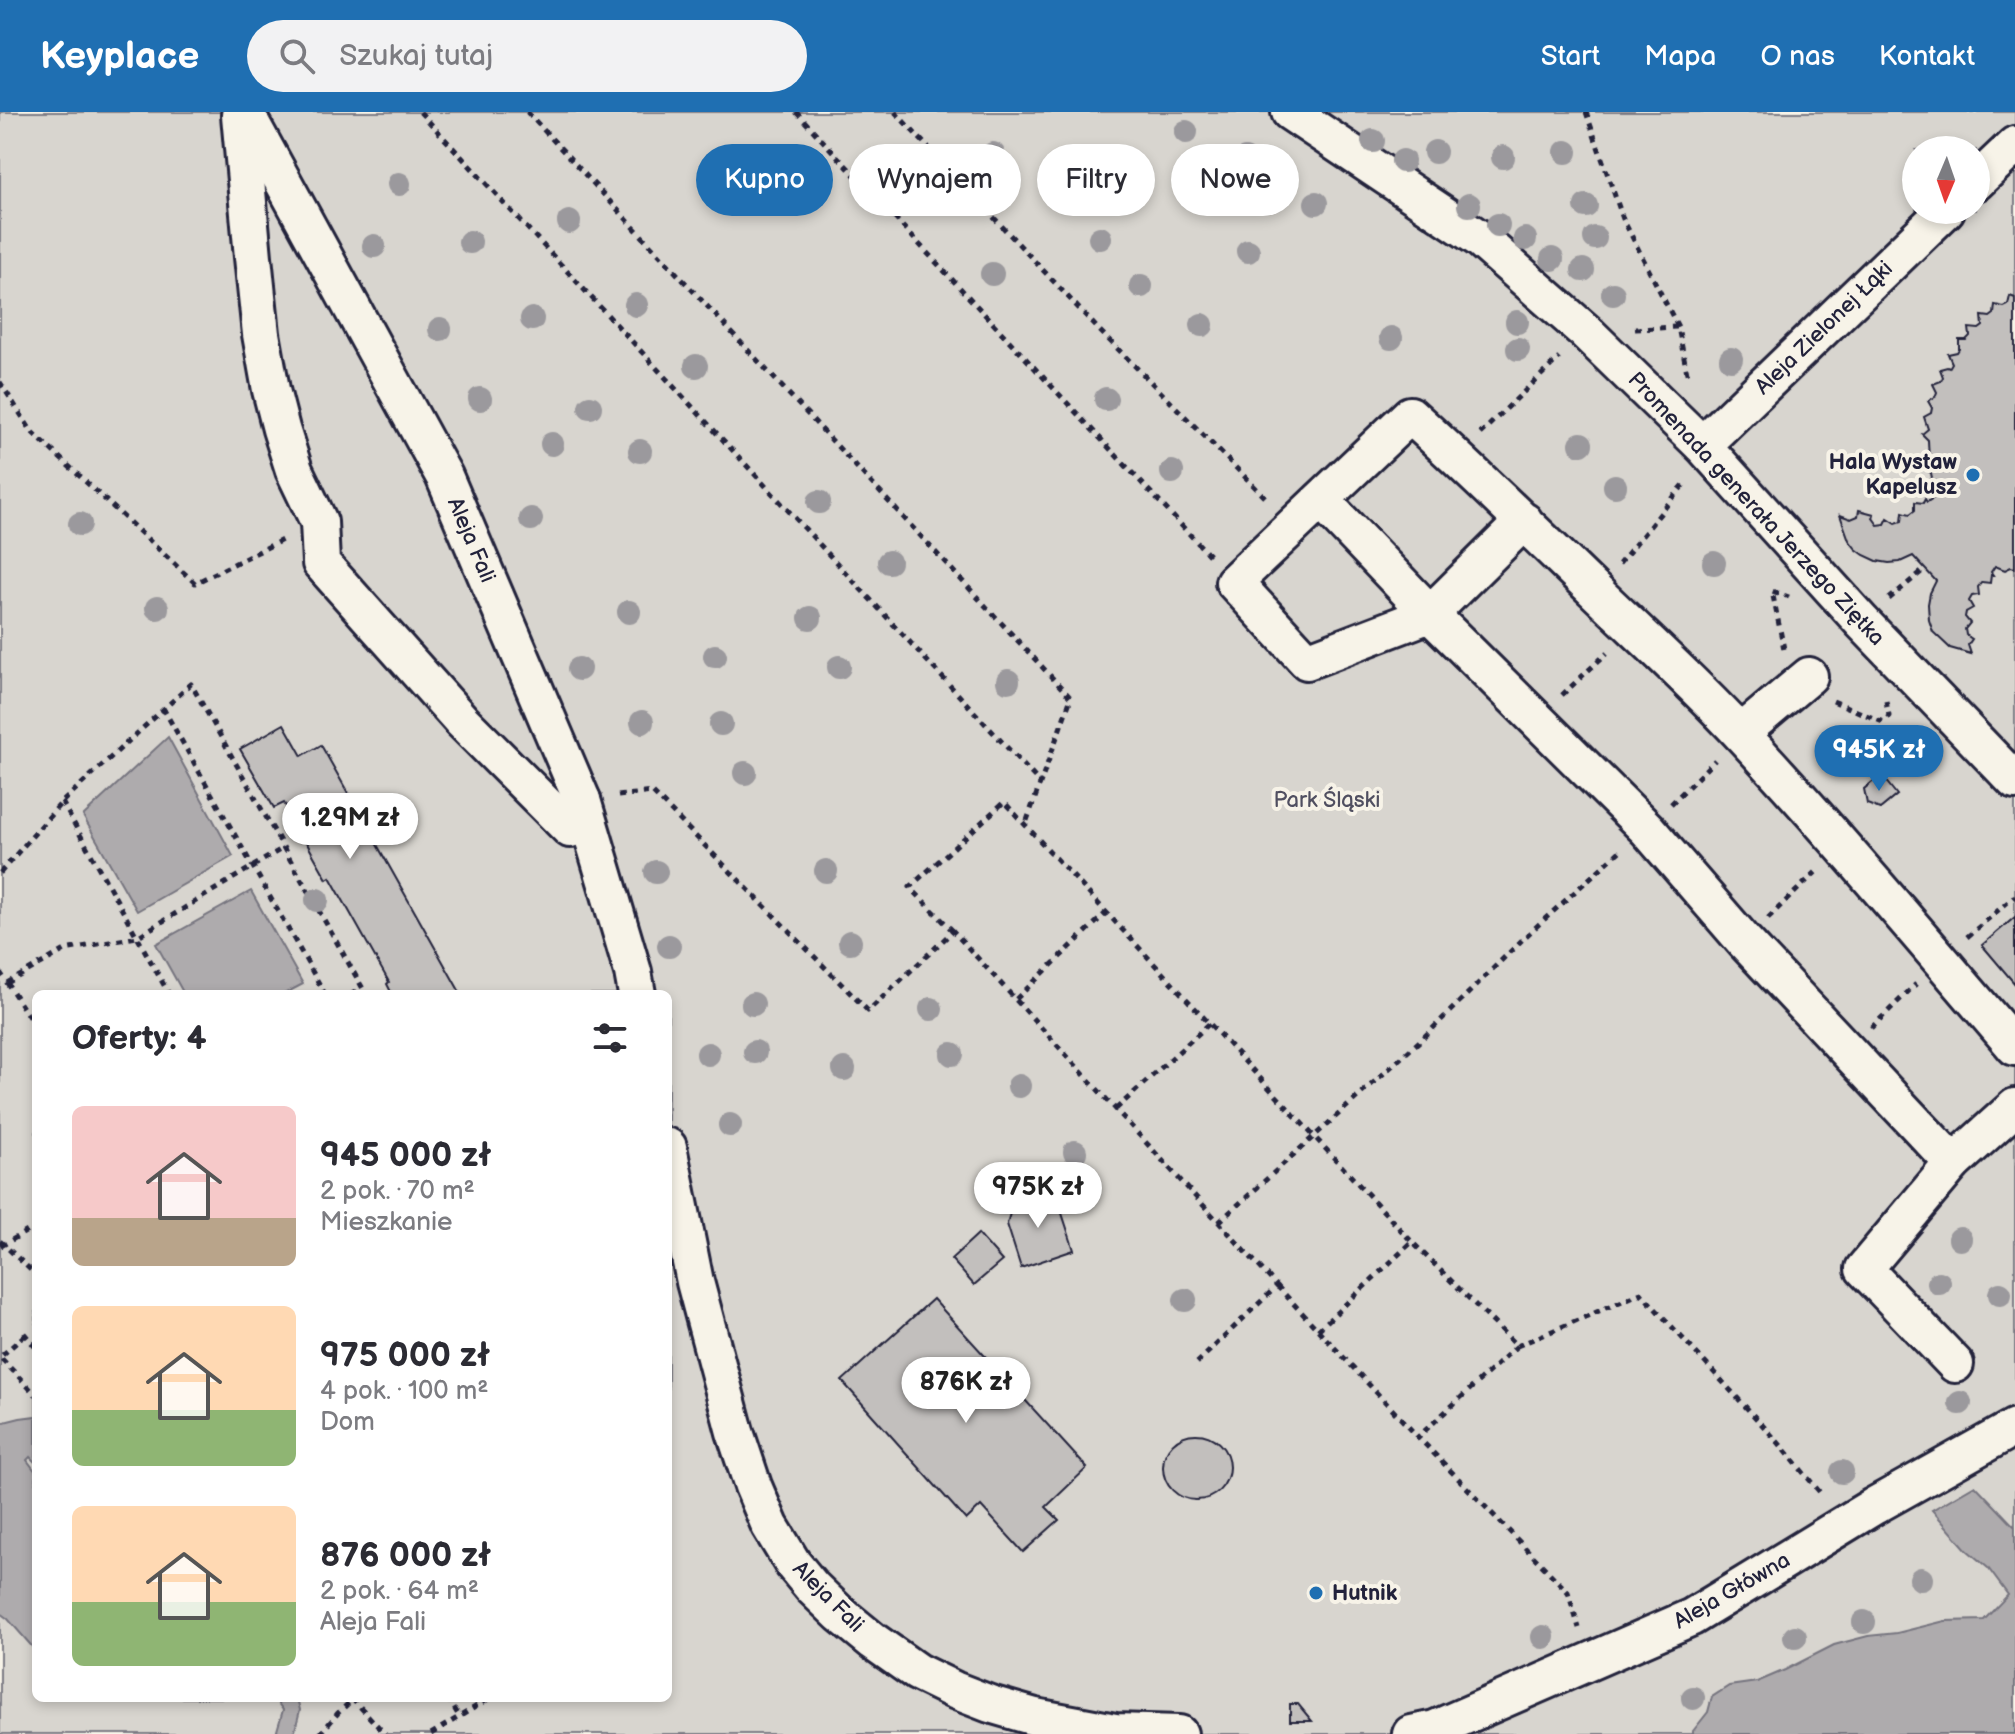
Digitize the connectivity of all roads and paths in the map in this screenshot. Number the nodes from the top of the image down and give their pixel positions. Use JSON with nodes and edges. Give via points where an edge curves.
{"nodes":[{"id":1,"x":242,"y":112,"type":"edge"},
{"id":2,"x":420,"y":112,"type":"edge"},
{"id":3,"x":527,"y":112,"type":"edge"},
{"id":4,"x":796,"y":112,"type":"edge"},
{"id":5,"x":895,"y":112,"type":"edge"},
{"id":6,"x":1290,"y":112,"type":"edge"},
{"id":7,"x":1586,"y":112,"type":"edge"},
{"id":8,"x":2015,"y":145,"type":"edge"},
{"id":9,"x":1990,"y":169,"type":"edge"},
{"id":10,"x":1932,"y":224,"type":"edge"},
{"id":11,"x":1678,"y":327,"type":"junction"},
{"id":12,"x":1586,"y":332,"type":"junction"},
{"id":13,"x":0,"y":382,"type":"edge"},
{"id":14,"x":1690,"y":386,"type":"dead end"},
{"id":15,"x":1705,"y":449,"type":"junction"},
{"id":16,"x":1456,"y":457,"type":"junction"},
{"id":17,"x":1321,"y":500,"type":"junction"},
{"id":18,"x":1524,"y":521,"type":"junction"},
{"id":19,"x":319,"y":522,"type":"junction"},
{"id":20,"x":1294,"y":526,"type":"junction"},
{"id":21,"x":1925,"y":569,"type":"dead end"},
{"id":22,"x":1234,"y":582,"type":"junction"},
{"id":23,"x":1596,"y":592,"type":"junction"},
{"id":24,"x":1800,"y":600,"type":"dead end"},
{"id":25,"x":1430,"y":614,"type":"junction"},
{"id":26,"x":1634,"y":627,"type":"junction"},
{"id":27,"x":1869,"y":629,"type":"junction"},
{"id":28,"x":1803,"y":681,"type":"junction"},
{"id":29,"x":163,"y":708,"type":"junction"},
{"id":30,"x":1536,"y":720,"type":"junction"},
{"id":31,"x":1741,"y":733,"type":"junction"},
{"id":32,"x":2015,"y":781,"type":"edge"},
{"id":33,"x":1040,"y":783,"type":"junction"},
{"id":34,"x":582,"y":800,"type":"junction"},
{"id":35,"x":62,"y":802,"type":"junction"},
{"id":36,"x":1025,"y":827,"type":"junction"},
{"id":37,"x":1633,"y":840,"type":"junction"},
{"id":38,"x":1842,"y":846,"type":"junction"},
{"id":39,"x":283,"y":848,"type":"junction"},
{"id":40,"x":252,"y":867,"type":"junction"},
{"id":41,"x":0,"y":873,"type":"edge"},
{"id":42,"x":1106,"y":913,"type":"junction"},
{"id":43,"x":953,"y":931,"type":"junction"},
{"id":44,"x":137,"y":937,"type":"junction"},
{"id":45,"x":1744,"y":941,"type":"junction"},
{"id":46,"x":0,"y":972,"type":"edge"},
{"id":47,"x":7,"y":983,"type":"junction"},
{"id":48,"x":167,"y":990,"type":"edge"},
{"id":49,"x":323,"y":990,"type":"edge"},
{"id":50,"x":363,"y":990,"type":"edge"},
{"id":51,"x":636,"y":990,"type":"edge"},
{"id":52,"x":1016,"y":999,"type":"junction"},
{"id":53,"x":32,"y":1022,"type":"edge"},
{"id":54,"x":1210,"y":1023,"type":"junction"},
{"id":55,"x":2015,"y":1047,"type":"edge"},
{"id":56,"x":2015,"y":1107,"type":"edge"},
{"id":57,"x":1116,"y":1109,"type":"junction"},
{"id":58,"x":1313,"y":1137,"type":"junction"},
{"id":59,"x":1953,"y":1163,"type":"junction"},
{"id":60,"x":672,"y":1167,"type":"edge"},
{"id":61,"x":1219,"y":1222,"type":"junction"},
{"id":62,"x":32,"y":1228,"type":"edge"},
{"id":63,"x":1412,"y":1242,"type":"junction"},
{"id":64,"x":1,"y":1244,"type":"edge"},
{"id":65,"x":32,"y":1271,"type":"edge"},
{"id":66,"x":1277,"y":1286,"type":"junction"},
{"id":67,"x":1318,"y":1330,"type":"junction"},
{"id":68,"x":32,"y":1343,"type":"edge"},
{"id":69,"x":1517,"y":1346,"type":"junction"},
{"id":70,"x":0,"y":1357,"type":"edge"},
{"id":71,"x":1196,"y":1364,"type":"dead end"},
{"id":72,"x":1955,"y":1364,"type":"dead end"},
{"id":73,"x":32,"y":1391,"type":"edge"},
{"id":74,"x":2015,"y":1427,"type":"edge"},
{"id":75,"x":1418,"y":1437,"type":"junction"},
{"id":76,"x":1817,"y":1488,"type":"dead end"},
{"id":77,"x":1582,"y":1635,"type":"dead end"},
{"id":78,"x":349,"y":1702,"type":"edge"},
{"id":79,"x":357,"y":1702,"type":"edge"},
{"id":80,"x":450,"y":1702,"type":"edge"},
{"id":81,"x":483,"y":1702,"type":"edge"},
{"id":82,"x":459,"y":1716,"type":"junction"},
{"id":83,"x":1430,"y":1733,"type":"edge"},
{"id":84,"x":320,"y":1734,"type":"edge"},
{"id":85,"x":385,"y":1734,"type":"edge"},
{"id":86,"x":431,"y":1734,"type":"edge"},
{"id":87,"x":1179,"y":1734,"type":"edge"}],
"edges":[{"from":1,"to":19,"type":"street","via":[[254,272],[271,390],[294,470]]},
{"from":1,"to":34,"type":"street","name":"Aleja Fali","via":[[444,476]]},
{"from":2,"to":33,"type":"path"},
{"from":3,"to":33,"type":"path","via":[[1071,698]]},
{"from":4,"to":22,"type":"path"},
{"from":5,"to":20,"type":"path","via":[[1100,331]]},
{"from":6,"to":12,"type":"street","name":"Promenada generała Jerzego Ziętka","via":[[1480,239]]},
{"from":7,"to":11,"type":"path","via":[[1623,219]]},
{"from":8,"to":9,"type":"street"},
{"from":10,"to":15,"type":"street","name":"Aleja Zielonej Łąki"},
{"from":11,"to":12,"type":"path"},
{"from":11,"to":14,"type":"path"},
{"from":12,"to":15,"type":"street","name":"Promenada generała Jerzego Ziętka"},
{"from":12,"to":16,"type":"path"},
{"from":13,"to":19,"type":"path","via":[[32,432],[195,583]]},
{"from":15,"to":23,"type":"path"},
{"from":15,"to":27,"type":"street","name":"Promenada generała Jerzego Ziętka"},
{"from":16,"to":17,"type":"street","via":[[1410,415]]},
{"from":16,"to":18,"type":"street"},
{"from":17,"to":20,"type":"street"},
{"from":17,"to":25,"type":"street"},
{"from":18,"to":23,"type":"street"},
{"from":18,"to":25,"type":"street"},
{"from":19,"to":34,"type":"street","via":[[321,563],[462,721],[570,829]]},
{"from":20,"to":22,"type":"street"},
{"from":21,"to":27,"type":"path"},
{"from":22,"to":25,"type":"street","via":[[1307,661]]},
{"from":23,"to":26,"type":"street"},
{"from":24,"to":28,"type":"path","via":[[1772,591],[1783,646]]},
{"from":25,"to":30,"type":"street"},
{"from":26,"to":30,"type":"path"},
{"from":26,"to":31,"type":"street"},
{"from":27,"to":28,"type":"path","via":[[1889,716],[1883,722]]},
{"from":27,"to":32,"type":"street","name":"Promenada generała Jerzego Ziętka"},
{"from":28,"to":31,"type":"street"},
{"from":29,"to":35,"type":"path"},
{"from":29,"to":39,"type":"path","via":[[191,684]]},
{"from":29,"to":40,"type":"path"},
{"from":30,"to":37,"type":"street"},
{"from":31,"to":37,"type":"path"},
{"from":31,"to":38,"type":"street"},
{"from":33,"to":36,"type":"path"},
{"from":34,"to":43,"type":"path","via":[[652,792],[868,1011]]},
{"from":34,"to":51,"type":"street","name":"Aleja Fali"},
{"from":35,"to":41,"type":"path"},
{"from":35,"to":44,"type":"path"},
{"from":36,"to":42,"type":"path"},
{"from":36,"to":43,"type":"path","via":[[1004,802],[910,887]]},
{"from":37,"to":45,"type":"street"},
{"from":37,"to":58,"type":"path"},
{"from":38,"to":45,"type":"path"},
{"from":38,"to":55,"type":"street"},
{"from":39,"to":40,"type":"path"},
{"from":39,"to":50,"type":"path"},
{"from":40,"to":44,"type":"path"},
{"from":40,"to":49,"type":"path"},
{"from":42,"to":52,"type":"path"},
{"from":42,"to":54,"type":"path"},
{"from":43,"to":52,"type":"path"},
{"from":44,"to":47,"type":"path","via":[[65,950]]},
{"from":44,"to":48,"type":"path"},
{"from":45,"to":59,"type":"street"},
{"from":46,"to":47,"type":"path"},
{"from":47,"to":53,"type":"path"},
{"from":52,"to":57,"type":"path"},
{"from":54,"to":57,"type":"path"},
{"from":54,"to":58,"type":"path"},
{"from":56,"to":59,"type":"street"},
{"from":57,"to":61,"type":"path"},
{"from":58,"to":61,"type":"path"},
{"from":58,"to":63,"type":"path"},
{"from":59,"to":72,"type":"street","via":[[1864,1269]]},
{"from":60,"to":87,"type":"street","name":"Aleja Fali","via":[[695,1282],[753,1486],[770,1526],[812,1587],[873,1641],[954,1690],[1035,1717],[1115,1732]]},
{"from":61,"to":66,"type":"path"},
{"from":62,"to":64,"type":"path"},
{"from":63,"to":67,"type":"path"},
{"from":63,"to":69,"type":"path"},
{"from":64,"to":65,"type":"path"},
{"from":66,"to":67,"type":"path"},
{"from":66,"to":71,"type":"path"},
{"from":67,"to":75,"type":"path"},
{"from":68,"to":70,"type":"path","via":[[25,1334]]},
{"from":69,"to":75,"type":"path"},
{"from":69,"to":76,"type":"path","via":[[1641,1293]]},
{"from":70,"to":73,"type":"path"},
{"from":74,"to":83,"type":"street","name":"Aleja Główna","via":[[1692,1617]]},
{"from":75,"to":77,"type":"path","via":[[1568,1592]]},
{"from":78,"to":84,"type":"path"},
{"from":79,"to":85,"type":"path"},
{"from":80,"to":82,"type":"path"},
{"from":81,"to":82,"type":"path"},
{"from":82,"to":86,"type":"path"}]}
